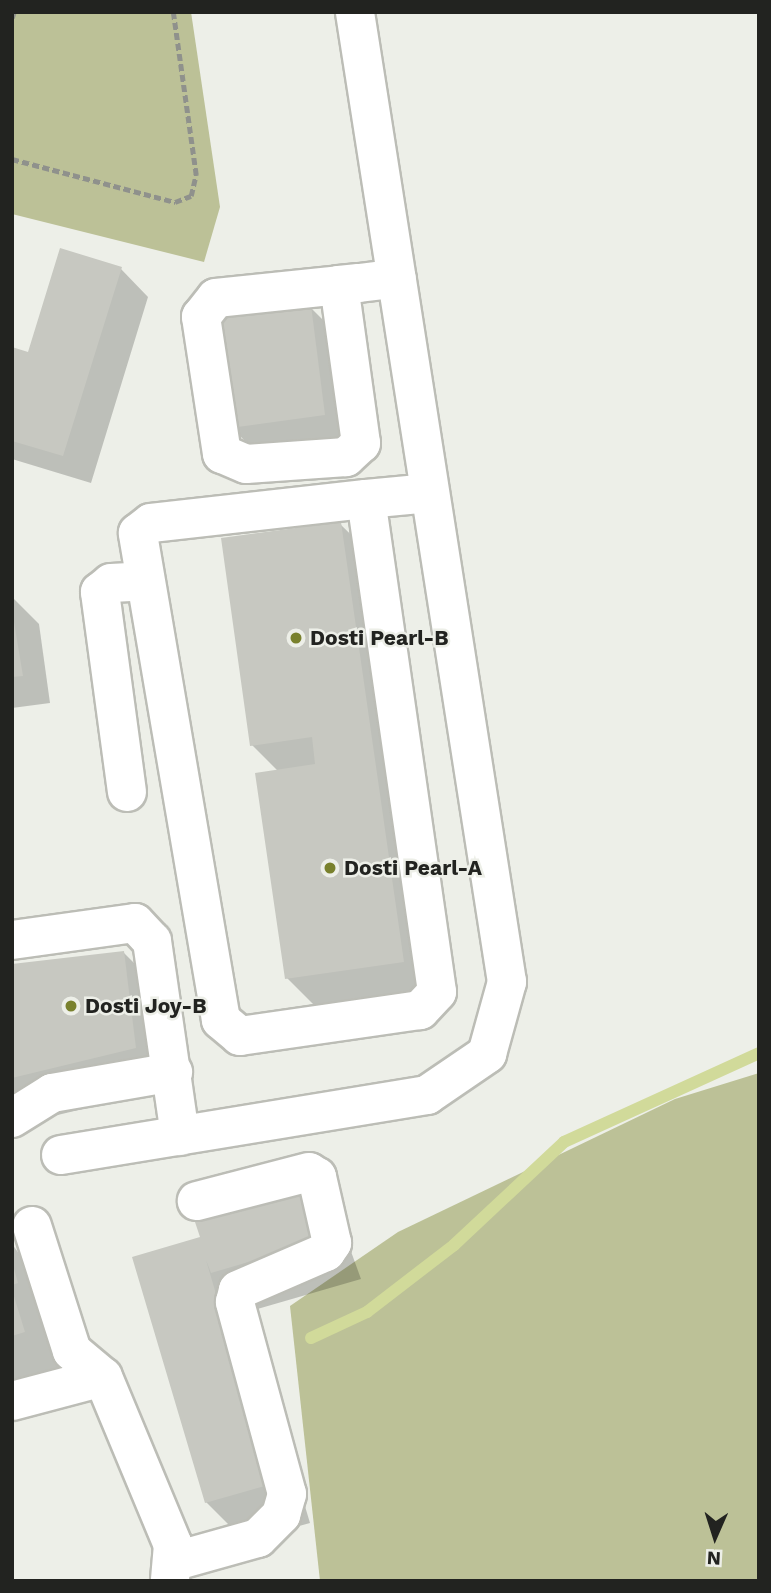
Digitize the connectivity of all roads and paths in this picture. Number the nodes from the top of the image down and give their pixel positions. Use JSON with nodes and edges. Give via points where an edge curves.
{"nodes":[{"id":1,"x":14,"y":12,"type":"edge"},
{"id":2,"x":173,"y":12,"type":"edge"},
{"id":3,"x":355,"y":12,"type":"edge"},
{"id":4,"x":12,"y":18,"type":"edge"},
{"id":5,"x":12,"y":159,"type":"edge"},
{"id":6,"x":397,"y":278,"type":"junction"},
{"id":7,"x":339,"y":285,"type":"junction"},
{"id":8,"x":430,"y":493,"type":"junction"},
{"id":9,"x":366,"y":499,"type":"junction"},
{"id":10,"x":145,"y":581,"type":"junction"},
{"id":11,"x":127,"y":792,"type":"dead end"},
{"id":12,"x":12,"y":940,"type":"edge"},
{"id":13,"x":173,"y":1072,"type":"junction"},
{"id":14,"x":12,"y":1118,"type":"edge"},
{"id":15,"x":180,"y":1136,"type":"junction"},
{"id":16,"x":61,"y":1156,"type":"dead end"},
{"id":17,"x":197,"y":1201,"type":"dead end"},
{"id":18,"x":32,"y":1226,"type":"dead end"},
{"id":19,"x":103,"y":1377,"type":"junction"},
{"id":20,"x":12,"y":1401,"type":"edge"},
{"id":21,"x":171,"y":1571,"type":"edge"}],
"edges":[{"from":1,"to":4,"type":"path"},
{"from":2,"to":5,"type":"path","via":[[196,175],[191,196],[175,202]]},
{"from":3,"to":6,"type":"street"},
{"from":6,"to":7,"type":"street"},
{"from":6,"to":8,"type":"street"},
{"from":7,"to":7,"type":"street","via":[[216,298],[201,317],[222,454],[246,464],[345,457],[361,443]]},
{"from":8,"to":9,"type":"street"},
{"from":8,"to":15,"type":"street","via":[[507,982],[488,1054],[427,1095]]},
{"from":9,"to":10,"type":"street","via":[[151,523],[138,533]]},
{"from":9,"to":10,"type":"street","via":[[437,992],[420,1010],[240,1036],[220,1020]]},
{"from":10,"to":11,"type":"street","via":[[111,583],[100,592]]},
{"from":12,"to":13,"type":"street","via":[[135,923],[152,941]]},
{"from":13,"to":14,"type":"street","via":[[52,1093]]},
{"from":13,"to":15,"type":"street"},
{"from":15,"to":16,"type":"street"},
{"from":17,"to":21,"type":"street","via":[[309,1172],[317,1177],[332,1243],[326,1252],[238,1290],[235,1303],[287,1494],[281,1515],[258,1538]]},
{"from":18,"to":19,"type":"street","via":[[72,1351]]},
{"from":19,"to":20,"type":"street"},
{"from":19,"to":21,"type":"street","via":[[173,1545]]}]}
